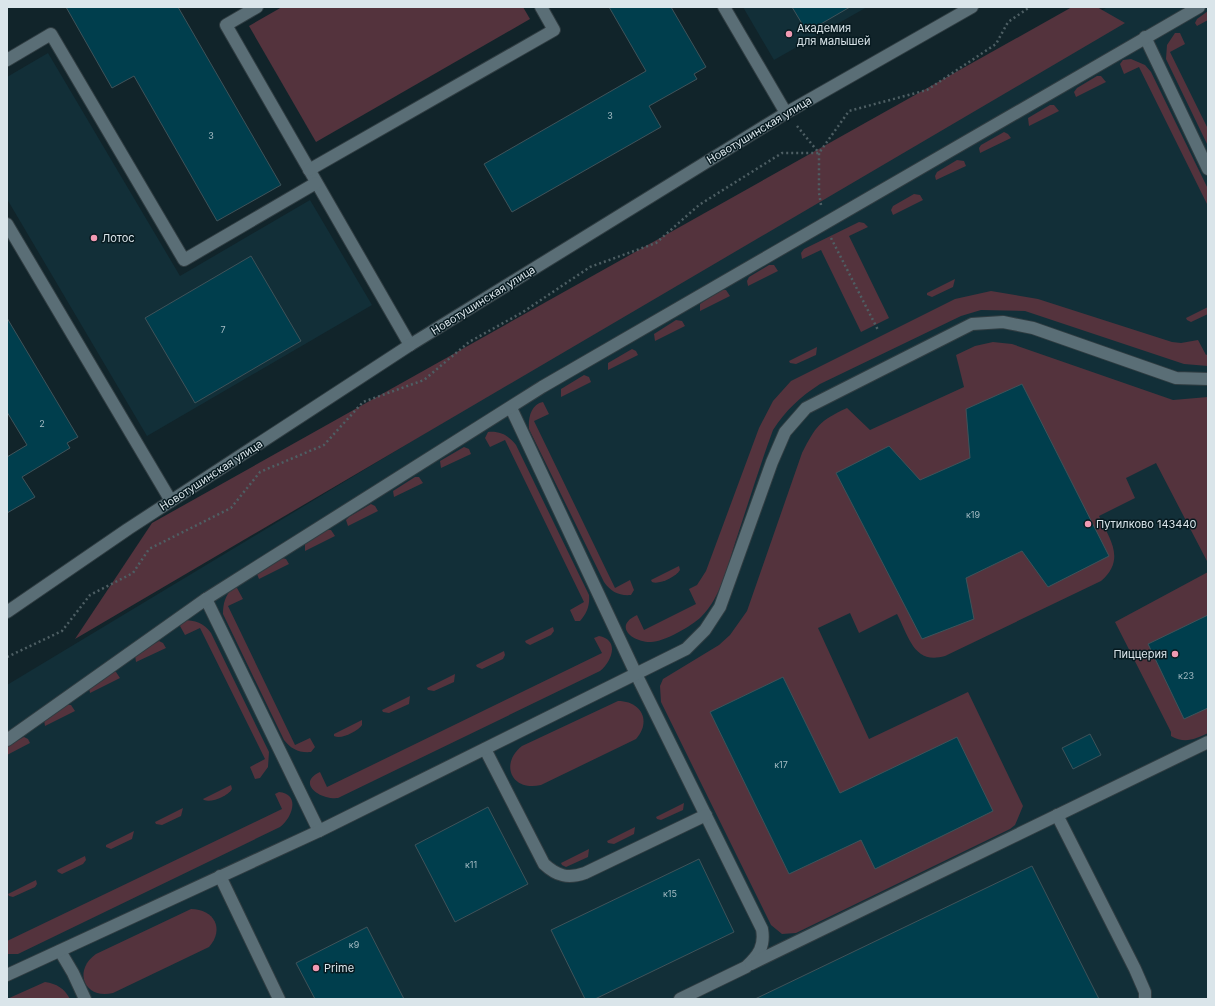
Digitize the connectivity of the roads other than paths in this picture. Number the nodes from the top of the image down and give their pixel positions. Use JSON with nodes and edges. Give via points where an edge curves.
{"nodes":[{"id":1,"x":257,"y":7,"type":"edge"},
{"id":2,"x":541,"y":7,"type":"edge"},
{"id":3,"x":724,"y":7,"type":"edge"},
{"id":4,"x":972,"y":7,"type":"edge"},
{"id":5,"x":1199,"y":7,"type":"edge"},
{"id":6,"x":1145,"y":36,"type":"junction"},
{"id":7,"x":7,"y":60,"type":"edge"},
{"id":8,"x":786,"y":113,"type":"junction"},
{"id":9,"x":1208,"y":169,"type":"edge"},
{"id":10,"x":309,"y":170,"type":"junction"},
{"id":11,"x":316,"y":182,"type":"junction"},
{"id":12,"x":7,"y":224,"type":"edge"},
{"id":13,"x":410,"y":345,"type":"junction"},
{"id":14,"x":1208,"y":379,"type":"edge"},
{"id":15,"x":510,"y":408,"type":"junction"},
{"id":16,"x":171,"y":501,"type":"junction"},
{"id":17,"x":206,"y":599,"type":"junction"},
{"id":18,"x":7,"y":612,"type":"edge"},
{"id":19,"x":636,"y":674,"type":"junction"},
{"id":20,"x":7,"y":740,"type":"edge"},
{"id":21,"x":1208,"y":742,"type":"edge"},
{"id":22,"x":485,"y":749,"type":"junction"},
{"id":23,"x":1058,"y":815,"type":"junction"},
{"id":24,"x":706,"y":816,"type":"junction"},
{"id":25,"x":319,"y":830,"type":"junction"},
{"id":26,"x":220,"y":876,"type":"junction"},
{"id":27,"x":60,"y":951,"type":"junction"},
{"id":28,"x":746,"y":967,"type":"junction"},
{"id":29,"x":9,"y":972,"type":"edge"},
{"id":30,"x":85,"y":999,"type":"edge"},
{"id":31,"x":279,"y":999,"type":"edge"},
{"id":32,"x":680,"y":999,"type":"edge"},
{"id":33,"x":1145,"y":999,"type":"edge"}],
"edges":[{"from":1,"to":10,"type":"street","via":[[226,25]]},
{"from":2,"to":10,"type":"street","via":[[554,30]]},
{"from":3,"to":8,"type":"street"},
{"from":4,"to":8,"type":"street","name":"Новотушинская улица"},
{"from":5,"to":6,"type":"street"},
{"from":6,"to":9,"type":"street"},
{"from":6,"to":15,"type":"street"},
{"from":7,"to":11,"type":"street","via":[[51,34],[184,260]]},
{"from":8,"to":13,"type":"street","name":"Новотушинская улица"},
{"from":10,"to":11,"type":"street"},
{"from":11,"to":13,"type":"street"},
{"from":12,"to":16,"type":"street"},
{"from":13,"to":16,"type":"street","name":"Новотушинская улица"},
{"from":14,"to":19,"type":"street","via":[[1176,378],[1033,328],[1003,322],[972,324],[806,408],[785,432],[720,607],[706,630],[686,649]]},
{"from":15,"to":17,"type":"street"},
{"from":15,"to":19,"type":"street"},
{"from":16,"to":18,"type":"street","name":"Новотушинская улица"},
{"from":17,"to":20,"type":"street"},
{"from":17,"to":25,"type":"street"},
{"from":19,"to":22,"type":"street"},
{"from":19,"to":24,"type":"street"},
{"from":21,"to":23,"type":"street"},
{"from":22,"to":24,"type":"street","via":[[544,864],[552,872],[563,876],[573,877],[585,873]]},
{"from":22,"to":25,"type":"street"},
{"from":23,"to":28,"type":"street"},
{"from":23,"to":33,"type":"street","via":[[1135,969],[1145,992]]},
{"from":24,"to":28,"type":"street","via":[[762,928],[764,939],[760,949]]},
{"from":25,"to":26,"type":"street"},
{"from":26,"to":27,"type":"street"},
{"from":26,"to":31,"type":"street"},
{"from":27,"to":29,"type":"street"},
{"from":27,"to":30,"type":"street"},
{"from":28,"to":32,"type":"street"}]}
